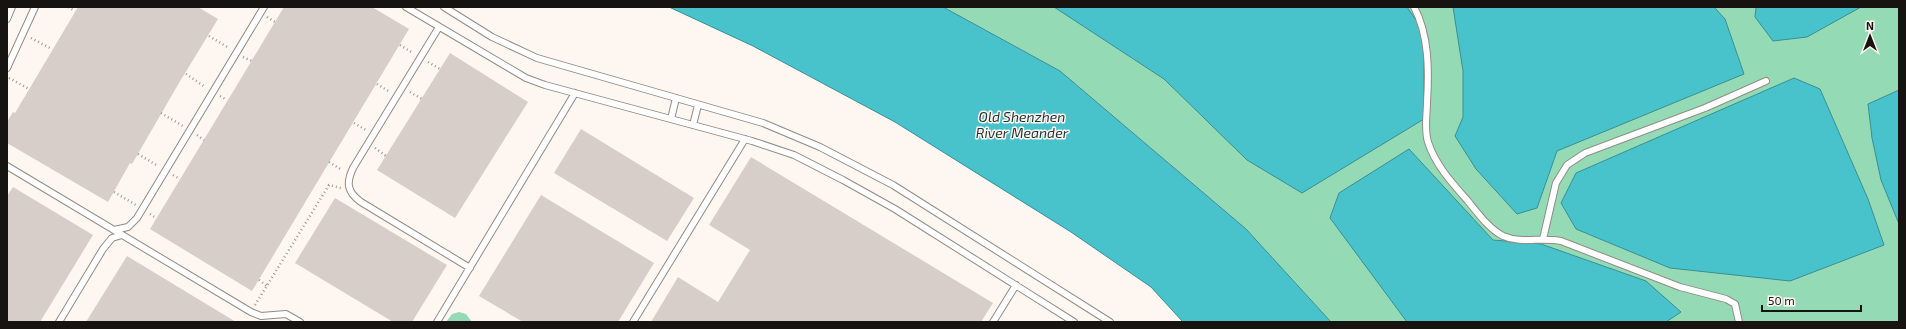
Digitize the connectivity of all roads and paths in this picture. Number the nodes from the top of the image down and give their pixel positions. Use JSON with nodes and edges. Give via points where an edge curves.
{"nodes":[{"id":1,"x":12,"y":7,"type":"edge"},
{"id":2,"x":35,"y":7,"type":"edge"},
{"id":3,"x":70,"y":7,"type":"edge"},
{"id":4,"x":264,"y":7,"type":"edge"},
{"id":5,"x":406,"y":7,"type":"edge"},
{"id":6,"x":444,"y":7,"type":"edge"},
{"id":7,"x":1414,"y":7,"type":"edge"},
{"id":8,"x":75,"y":11,"type":"dead end"},
{"id":9,"x":7,"y":19,"type":"edge"},
{"id":10,"x":439,"y":27,"type":"junction"},
{"id":11,"x":23,"y":34,"type":"junction"},
{"id":12,"x":52,"y":50,"type":"dead end"},
{"id":13,"x":7,"y":68,"type":"edge"},
{"id":14,"x":7,"y":76,"type":"edge"},
{"id":15,"x":1766,"y":81,"type":"dead end"},
{"id":16,"x":377,"y":84,"type":"dead end"},
{"id":17,"x":402,"y":88,"type":"junction"},
{"id":18,"x":29,"y":90,"type":"dead end"},
{"id":19,"x":575,"y":93,"type":"junction"},
{"id":20,"x":397,"y":96,"type":"junction"},
{"id":21,"x":676,"y":98,"type":"junction"},
{"id":22,"x":422,"y":99,"type":"dead end"},
{"id":23,"x":698,"y":105,"type":"junction"},
{"id":24,"x":671,"y":119,"type":"junction"},
{"id":25,"x":354,"y":123,"type":"dead end"},
{"id":26,"x":693,"y":125,"type":"junction"},
{"id":27,"x":374,"y":135,"type":"junction"},
{"id":28,"x":745,"y":139,"type":"junction"},
{"id":29,"x":368,"y":144,"type":"junction"},
{"id":30,"x":386,"y":156,"type":"dead end"},
{"id":31,"x":329,"y":162,"type":"dead end"},
{"id":32,"x":7,"y":166,"type":"edge"},
{"id":33,"x":350,"y":175,"type":"junction"},
{"id":34,"x":349,"y":190,"type":"junction"},
{"id":35,"x":114,"y":230,"type":"junction"},
{"id":36,"x":122,"y":235,"type":"junction"},
{"id":37,"x":1542,"y":239,"type":"junction"},
{"id":38,"x":470,"y":268,"type":"junction"},
{"id":39,"x":259,"y":280,"type":"dead end"},
{"id":40,"x":1016,"y":285,"type":"junction"},
{"id":41,"x":267,"y":286,"type":"junction"},
{"id":42,"x":251,"y":312,"type":"junction"},
{"id":43,"x":264,"y":316,"type":"junction"},
{"id":44,"x":59,"y":322,"type":"edge"},
{"id":45,"x":260,"y":322,"type":"edge"},
{"id":46,"x":300,"y":322,"type":"edge"},
{"id":47,"x":437,"y":322,"type":"edge"},
{"id":48,"x":633,"y":322,"type":"edge"},
{"id":49,"x":993,"y":322,"type":"edge"},
{"id":50,"x":1074,"y":322,"type":"edge"},
{"id":51,"x":1110,"y":322,"type":"edge"},
{"id":52,"x":1739,"y":322,"type":"edge"}],
"edges":[{"from":1,"to":9,"type":"lane"},
{"from":2,"to":11,"type":"lane"},
{"from":3,"to":8,"type":"path"},
{"from":4,"to":35,"type":"lane","via":[[137,218],[128,227]]},
{"from":5,"to":10,"type":"lane"},
{"from":6,"to":21,"type":"lane","via":[[492,37],[537,58]]},
{"from":7,"to":37,"type":"lane","via":[[1419,16],[1427,51],[1428,142],[1442,172],[1487,223],[1504,236],[1524,240]]},
{"from":10,"to":17,"type":"lane"},
{"from":10,"to":19,"type":"lane","via":[[513,72],[545,85]]},
{"from":11,"to":12,"type":"path"},
{"from":11,"to":13,"type":"lane"},
{"from":14,"to":18,"type":"path"},
{"from":15,"to":37,"type":"lane","via":[[1705,108],[1584,153],[1567,165],[1556,183]]},
{"from":16,"to":20,"type":"path"},
{"from":17,"to":20,"type":"lane"},
{"from":17,"to":22,"type":"path"},
{"from":19,"to":24,"type":"lane"},
{"from":19,"to":38,"type":"lane"},
{"from":20,"to":27,"type":"lane"},
{"from":21,"to":23,"type":"lane"},
{"from":21,"to":24,"type":"lane"},
{"from":23,"to":26,"type":"lane"},
{"from":23,"to":51,"type":"lane","via":[[763,123],[870,172]]},
{"from":24,"to":26,"type":"lane"},
{"from":25,"to":27,"type":"path"},
{"from":26,"to":28,"type":"lane"},
{"from":27,"to":29,"type":"lane"},
{"from":28,"to":40,"type":"lane","via":[[794,156],[843,180],[895,209]]},
{"from":28,"to":48,"type":"lane"},
{"from":29,"to":30,"type":"path"},
{"from":29,"to":33,"type":"lane"},
{"from":31,"to":33,"type":"path"},
{"from":32,"to":35,"type":"lane"},
{"from":33,"to":34,"type":"lane"},
{"from":34,"to":38,"type":"lane","via":[[361,202]]},
{"from":34,"to":41,"type":"path","via":[[329,185]]},
{"from":35,"to":36,"type":"lane"},
{"from":36,"to":42,"type":"lane"},
{"from":36,"to":44,"type":"lane","via":[[112,238],[103,249]]},
{"from":37,"to":52,"type":"lane","via":[[1561,241],[1680,287],[1726,299],[1735,304]]},
{"from":38,"to":47,"type":"lane"},
{"from":39,"to":41,"type":"path"},
{"from":40,"to":49,"type":"lane"},
{"from":40,"to":50,"type":"lane"},
{"from":41,"to":42,"type":"path"},
{"from":42,"to":43,"type":"lane"},
{"from":43,"to":45,"type":"lane"},
{"from":43,"to":46,"type":"lane","via":[[286,314]]}]}
